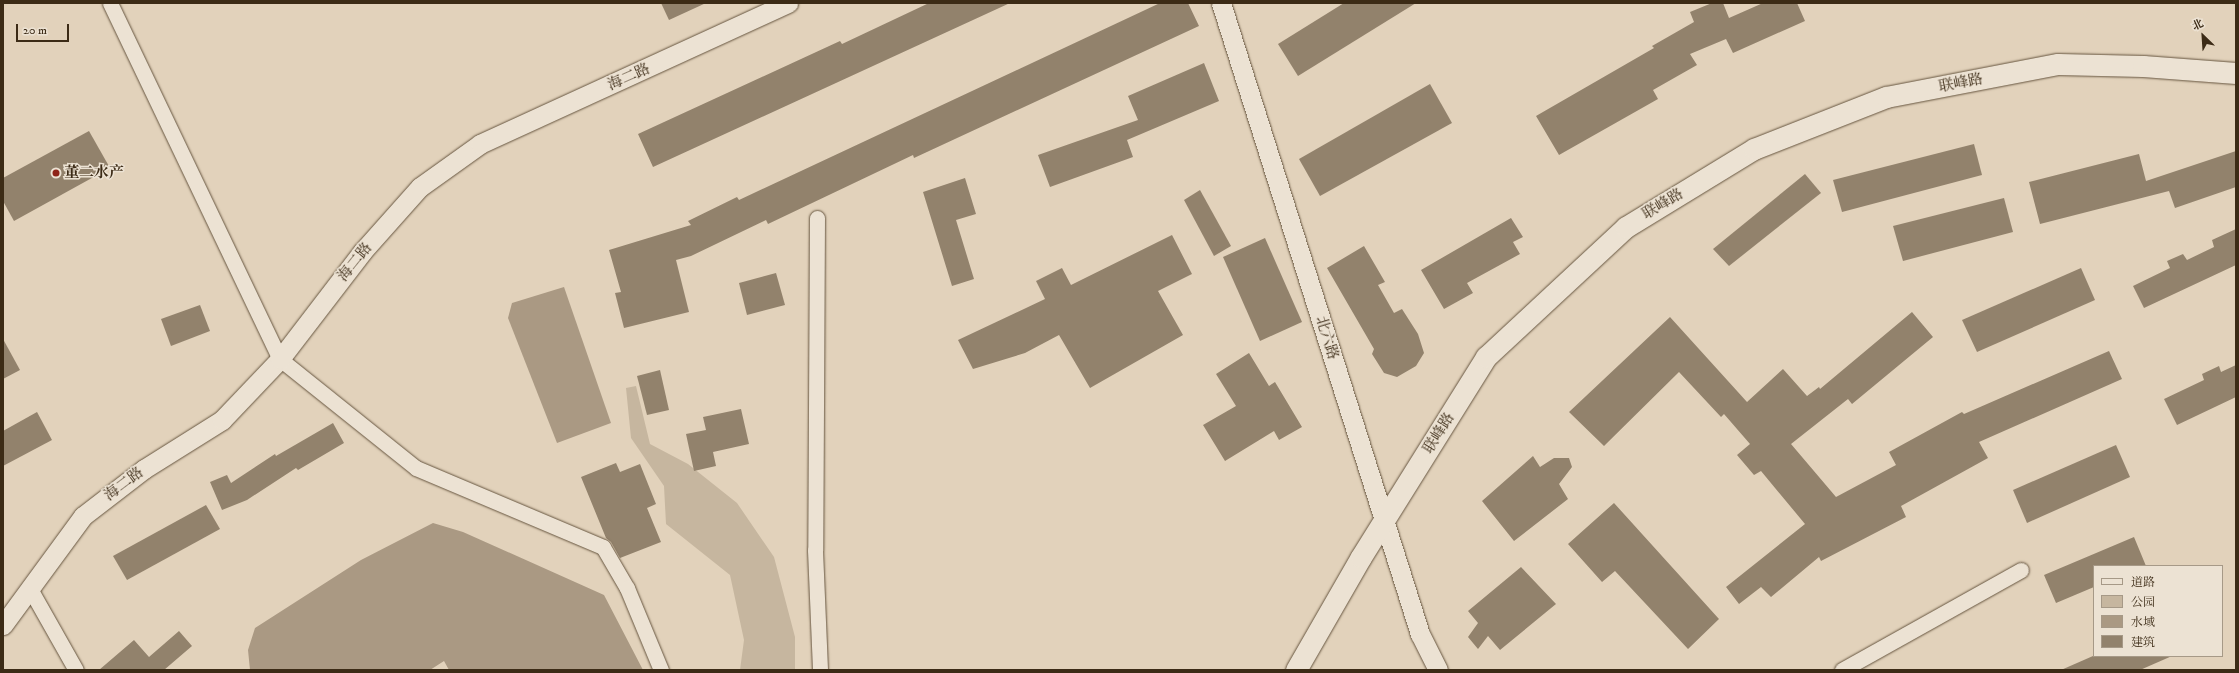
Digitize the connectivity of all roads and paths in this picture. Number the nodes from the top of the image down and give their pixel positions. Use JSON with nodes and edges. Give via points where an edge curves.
{"nodes":[{"id":1,"x":110,"y":3,"type":"edge"},
{"id":2,"x":788,"y":3,"type":"edge"},
{"id":3,"x":1221,"y":3,"type":"edge"},
{"id":4,"x":2236,"y":73,"type":"edge"},
{"id":5,"x":817,"y":218,"type":"dead end"},
{"id":6,"x":280,"y":358,"type":"junction"},
{"id":7,"x":1384,"y":521,"type":"junction"},
{"id":8,"x":2021,"y":570,"type":"dead end"},
{"id":9,"x":29,"y":587,"type":"junction"},
{"id":10,"x":3,"y":625,"type":"edge"},
{"id":11,"x":76,"y":670,"type":"edge"},
{"id":12,"x":661,"y":670,"type":"edge"},
{"id":13,"x":820,"y":670,"type":"edge"},
{"id":14,"x":1296,"y":670,"type":"edge"},
{"id":15,"x":1438,"y":670,"type":"edge"},
{"id":16,"x":1842,"y":670,"type":"edge"}],
"edges":[{"from":1,"to":6,"type":"street"},
{"from":2,"to":6,"type":"street","name":"海二路","via":[[474,148],[420,187],[362,252]]},
{"from":3,"to":7,"type":"street","name":"北六路"},
{"from":4,"to":7,"type":"main road","name":"联峰路","via":[[2143,66],[2058,64],[1886,97],[1754,149],[1626,227],[1486,356]]},
{"from":5,"to":13,"type":"street","via":[[815,550]]},
{"from":6,"to":9,"type":"street","name":"海二路","via":[[222,420],[144,469],[83,516]]},
{"from":6,"to":12,"type":"street","via":[[416,468],[603,547],[627,588]]},
{"from":7,"to":14,"type":"main road","name":"联峰路"},
{"from":7,"to":15,"type":"street","name":"北六路","via":[[1420,634]]},
{"from":8,"to":16,"type":"street"},
{"from":9,"to":10,"type":"street","name":"海二路"},
{"from":9,"to":11,"type":"street"}]}
